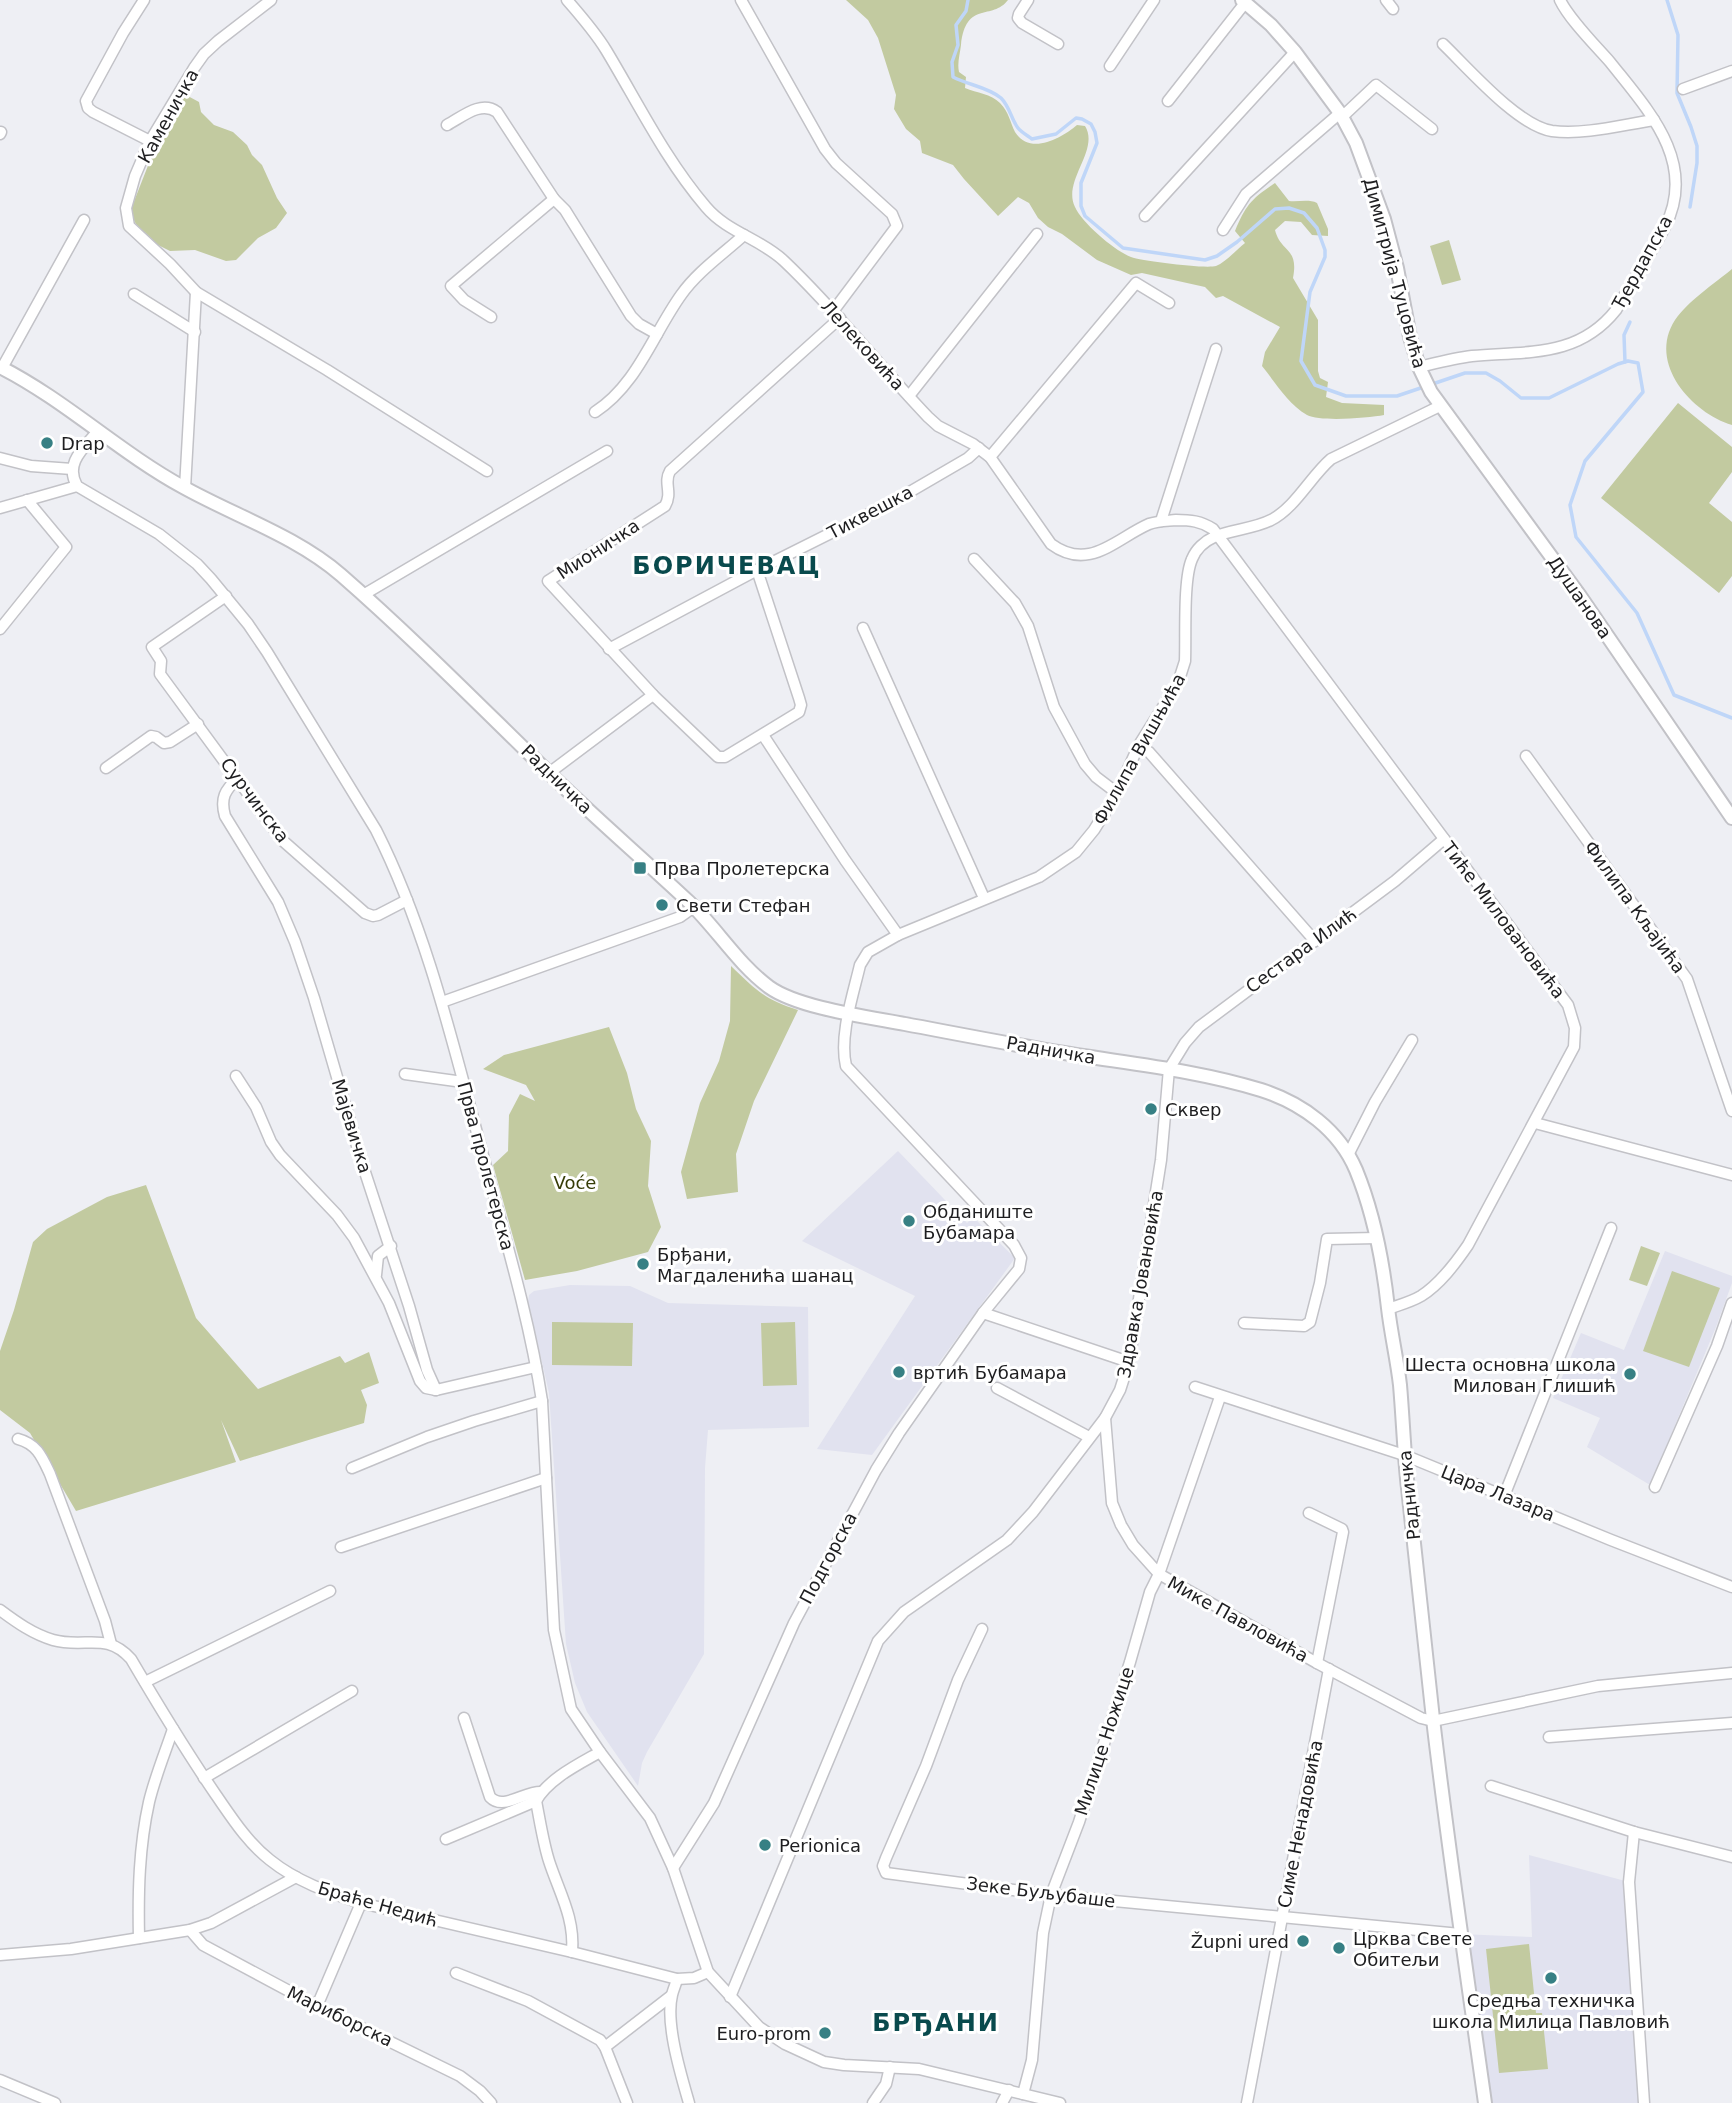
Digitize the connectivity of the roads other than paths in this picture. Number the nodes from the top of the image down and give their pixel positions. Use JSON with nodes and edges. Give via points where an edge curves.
{"nodes":[{"id":1,"x":144,"y":0,"type":"edge"},
{"id":2,"x":271,"y":0,"type":"edge"},
{"id":3,"x":567,"y":0,"type":"edge"},
{"id":4,"x":741,"y":0,"type":"edge"},
{"id":5,"x":1028,"y":0,"type":"edge"},
{"id":6,"x":1154,"y":0,"type":"edge"},
{"id":7,"x":1386,"y":0,"type":"edge"},
{"id":8,"x":1560,"y":0,"type":"edge"},
{"id":9,"x":1244,"y":1,"type":"edge"},
{"id":10,"x":1393,"y":9,"type":"dead end"},
{"id":11,"x":1058,"y":44,"type":"dead end"},
{"id":12,"x":1443,"y":44,"type":"dead end"},
{"id":13,"x":1295,"y":52,"type":"junction"},
{"id":14,"x":1110,"y":66,"type":"dead end"},
{"id":15,"x":1732,"y":71,"type":"edge"},
{"id":16,"x":1683,"y":89,"type":"dead end"},
{"id":17,"x":1168,"y":101,"type":"dead end"},
{"id":18,"x":1341,"y":115,"type":"junction"},
{"id":19,"x":1654,"y":120,"type":"junction"},
{"id":20,"x":447,"y":125,"type":"dead end"},
{"id":21,"x":1432,"y":129,"type":"dead end"},
{"id":22,"x":150,"y":141,"type":"junction"},
{"id":23,"x":554,"y":199,"type":"junction"},
{"id":24,"x":1145,"y":216,"type":"dead end"},
{"id":25,"x":84,"y":220,"type":"dead end"},
{"id":26,"x":1223,"y":230,"type":"dead end"},
{"id":27,"x":1038,"y":234,"type":"dead end"},
{"id":28,"x":744,"y":235,"type":"junction"},
{"id":29,"x":196,"y":292,"type":"junction"},
{"id":30,"x":134,"y":294,"type":"dead end"},
{"id":31,"x":1168,"y":303,"type":"dead end"},
{"id":32,"x":837,"y":314,"type":"junction"},
{"id":33,"x":491,"y":317,"type":"dead end"},
{"id":34,"x":195,"y":332,"type":"junction"},
{"id":35,"x":657,"y":334,"type":"junction"},
{"id":36,"x":1216,"y":349,"type":"dead end"},
{"id":37,"x":1,"y":367,"type":"edge"},
{"id":38,"x":1422,"y":373,"type":"junction"},
{"id":39,"x":909,"y":396,"type":"junction"},
{"id":40,"x":1440,"y":406,"type":"junction"},
{"id":41,"x":595,"y":412,"type":"dead end"},
{"id":42,"x":99,"y":431,"type":"junction"},
{"id":43,"x":979,"y":448,"type":"junction"},
{"id":44,"x":607,"y":451,"type":"dead end"},
{"id":45,"x":990,"y":457,"type":"junction"},
{"id":46,"x":0,"y":458,"type":"edge"},
{"id":47,"x":72,"y":469,"type":"junction"},
{"id":48,"x":487,"y":471,"type":"dead end"},
{"id":49,"x":77,"y":486,"type":"junction"},
{"id":50,"x":185,"y":488,"type":"junction"},
{"id":51,"x":27,"y":500,"type":"junction"},
{"id":52,"x":0,"y":508,"type":"edge"},
{"id":53,"x":1161,"y":521,"type":"junction"},
{"id":54,"x":1219,"y":535,"type":"junction"},
{"id":55,"x":974,"y":559,"type":"dead end"},
{"id":56,"x":757,"y":570,"type":"junction"},
{"id":57,"x":226,"y":596,"type":"junction"},
{"id":58,"x":363,"y":596,"type":"junction"},
{"id":59,"x":863,"y":628,"type":"dead end"},
{"id":60,"x":0,"y":629,"type":"edge"},
{"id":61,"x":609,"y":649,"type":"junction"},
{"id":62,"x":653,"y":695,"type":"junction"},
{"id":63,"x":198,"y":724,"type":"junction"},
{"id":64,"x":763,"y":735,"type":"junction"},
{"id":65,"x":1139,"y":745,"type":"junction"},
{"id":66,"x":1526,"y":756,"type":"dead end"},
{"id":67,"x":106,"y":768,"type":"dead end"},
{"id":68,"x":550,"y":773,"type":"junction"},
{"id":69,"x":238,"y":778,"type":"junction"},
{"id":70,"x":1117,"y":793,"type":"junction"},
{"id":71,"x":1732,"y":818,"type":"edge"},
{"id":72,"x":1444,"y":839,"type":"junction"},
{"id":73,"x":984,"y":898,"type":"junction"},
{"id":74,"x":407,"y":900,"type":"junction"},
{"id":75,"x":694,"y":907,"type":"junction"},
{"id":76,"x":898,"y":935,"type":"junction"},
{"id":77,"x":1315,"y":941,"type":"junction"},
{"id":78,"x":442,"y":1002,"type":"junction"},
{"id":79,"x":849,"y":1014,"type":"junction"},
{"id":80,"x":1412,"y":1040,"type":"dead end"},
{"id":81,"x":1169,"y":1069,"type":"junction"},
{"id":82,"x":405,"y":1074,"type":"dead end"},
{"id":83,"x":236,"y":1076,"type":"dead end"},
{"id":84,"x":463,"y":1082,"type":"junction"},
{"id":85,"x":1732,"y":1111,"type":"edge"},
{"id":86,"x":1535,"y":1123,"type":"junction"},
{"id":87,"x":1349,"y":1155,"type":"junction"},
{"id":88,"x":1732,"y":1175,"type":"edge"},
{"id":89,"x":1611,"y":1228,"type":"dead end"},
{"id":90,"x":1377,"y":1238,"type":"junction"},
{"id":91,"x":391,"y":1246,"type":"junction"},
{"id":92,"x":1019,"y":1269,"type":"joint"},
{"id":93,"x":376,"y":1276,"type":"junction"},
{"id":94,"x":1732,"y":1303,"type":"edge"},
{"id":95,"x":1388,"y":1309,"type":"junction"},
{"id":96,"x":983,"y":1313,"type":"junction"},
{"id":97,"x":1244,"y":1323,"type":"dead end"},
{"id":98,"x":1129,"y":1362,"type":"junction"},
{"id":99,"x":537,"y":1367,"type":"junction"},
{"id":100,"x":1195,"y":1387,"type":"dead end"},
{"id":101,"x":997,"y":1388,"type":"dead end"},
{"id":102,"x":436,"y":1390,"type":"junction"},
{"id":103,"x":1220,"y":1397,"type":"junction"},
{"id":104,"x":541,"y":1401,"type":"junction"},
{"id":105,"x":1105,"y":1418,"type":"junction"},
{"id":106,"x":1089,"y":1437,"type":"junction"},
{"id":107,"x":18,"y":1439,"type":"dead end"},
{"id":108,"x":1404,"y":1455,"type":"junction"},
{"id":109,"x":352,"y":1468,"type":"dead end"},
{"id":110,"x":546,"y":1478,"type":"junction"},
{"id":111,"x":1656,"y":1487,"type":"dead end"},
{"id":112,"x":1504,"y":1496,"type":"junction"},
{"id":113,"x":1309,"y":1513,"type":"dead end"},
{"id":114,"x":341,"y":1547,"type":"dead end"},
{"id":115,"x":1159,"y":1574,"type":"junction"},
{"id":116,"x":1732,"y":1587,"type":"edge"},
{"id":117,"x":331,"y":1591,"type":"dead end"},
{"id":118,"x":0,"y":1610,"type":"edge"},
{"id":119,"x":982,"y":1629,"type":"dead end"},
{"id":120,"x":111,"y":1644,"type":"junction"},
{"id":121,"x":1317,"y":1663,"type":"junction"},
{"id":122,"x":1329,"y":1669,"type":"junction"},
{"id":123,"x":1732,"y":1672,"type":"edge"},
{"id":124,"x":145,"y":1682,"type":"junction"},
{"id":125,"x":352,"y":1691,"type":"dead end"},
{"id":126,"x":464,"y":1718,"type":"dead end"},
{"id":127,"x":1433,"y":1721,"type":"junction"},
{"id":128,"x":1732,"y":1723,"type":"edge"},
{"id":129,"x":173,"y":1729,"type":"junction"},
{"id":130,"x":1549,"y":1737,"type":"dead end"},
{"id":131,"x":600,"y":1752,"type":"junction"},
{"id":132,"x":204,"y":1778,"type":"junction"},
{"id":133,"x":1492,"y":1786,"type":"dead end"},
{"id":134,"x":539,"y":1796,"type":"junction"},
{"id":135,"x":1634,"y":1832,"type":"junction"},
{"id":136,"x":446,"y":1839,"type":"dead end"},
{"id":137,"x":1732,"y":1857,"type":"edge"},
{"id":138,"x":673,"y":1868,"type":"junction"},
{"id":139,"x":296,"y":1877,"type":"junction"},
{"id":140,"x":1051,"y":1895,"type":"junction"},
{"id":141,"x":361,"y":1903,"type":"junction"},
{"id":142,"x":1282,"y":1917,"type":"junction"},
{"id":143,"x":190,"y":1930,"type":"junction"},
{"id":144,"x":1460,"y":1934,"type":"junction"},
{"id":145,"x":139,"y":1938,"type":"junction"},
{"id":146,"x":572,"y":1952,"type":"junction"},
{"id":147,"x":0,"y":1955,"type":"edge"},
{"id":148,"x":708,"y":1972,"type":"junction"},
{"id":149,"x":456,"y":1973,"type":"dead end"},
{"id":150,"x":677,"y":1979,"type":"junction"},
{"id":151,"x":671,"y":1996,"type":"junction"},
{"id":152,"x":730,"y":1997,"type":"junction"},
{"id":153,"x":317,"y":2006,"type":"junction"},
{"id":154,"x":605,"y":2046,"type":"junction"},
{"id":155,"x":890,"y":2067,"type":"junction"},
{"id":156,"x":0,"y":2080,"type":"edge"},
{"id":157,"x":1009,"y":2090,"type":"junction"},
{"id":158,"x":1023,"y":2094,"type":"junction"},
{"id":159,"x":55,"y":2103,"type":"edge"},
{"id":160,"x":491,"y":2103,"type":"edge"},
{"id":161,"x":627,"y":2103,"type":"edge"},
{"id":162,"x":689,"y":2103,"type":"edge"},
{"id":163,"x":873,"y":2103,"type":"edge"},
{"id":164,"x":1002,"y":2103,"type":"edge"},
{"id":165,"x":1060,"y":2103,"type":"edge"},
{"id":166,"x":1247,"y":2103,"type":"edge"},
{"id":167,"x":1485,"y":2103,"type":"edge"},
{"id":168,"x":1644,"y":2103,"type":"edge"}],
"edges":[{"from":1,"to":22,"type":"street","via":[[86,102],[93,112]]},
{"from":2,"to":22,"type":"street","name":"Каменичка","via":[[204,54]]},
{"from":3,"to":28,"type":"street","name":"Лелековића","via":[[595,33],[687,183],[715,216]]},
{"from":4,"to":32,"type":"street","name":"Мионичка","via":[[825,149],[892,214],[897,226]]},
{"from":5,"to":11,"type":"street","via":[[1018,18]]},
{"from":6,"to":14,"type":"street"},
{"from":7,"to":10,"type":"street"},
{"from":8,"to":19,"type":"street","name":"Ђердапска"},
{"from":9,"to":13,"type":"street","name":"Димитрија Туцовића"},
{"from":9,"to":17,"type":"street"},
{"from":12,"to":19,"type":"street","via":[[1533,125],[1551,131],[1582,131]]},
{"from":13,"to":18,"type":"street","name":"Димитрија Туцовића"},
{"from":13,"to":24,"type":"street"},
{"from":15,"to":16,"type":"street"},
{"from":18,"to":21,"type":"street","via":[[1376,85]]},
{"from":18,"to":26,"type":"street","via":[[1245,194]]},
{"from":18,"to":38,"type":"street","name":"Димитрија Туцовића","via":[[1384,219]]},
{"from":19,"to":38,"type":"street","name":"Ђердапска","via":[[1675,164],[1673,204],[1665,226],[1608,320],[1573,344],[1547,351],[1471,356]]},
{"from":20,"to":23,"type":"street","via":[[478,108],[493,109]]},
{"from":22,"to":29,"type":"street","name":"Каменичка","via":[[126,208],[129,226]]},
{"from":23,"to":33,"type":"street","via":[[451,286]]},
{"from":23,"to":35,"type":"street","via":[[631,316]]},
{"from":25,"to":37,"type":"street"},
{"from":27,"to":39,"type":"street"},
{"from":28,"to":32,"type":"street","name":"Лелековића","via":[[782,259]]},
{"from":28,"to":35,"type":"street","via":[[681,294]]},
{"from":29,"to":34,"type":"street"},
{"from":29,"to":48,"type":"street","name":"Каменичка"},
{"from":30,"to":34,"type":"street"},
{"from":31,"to":45,"type":"street","via":[[1136,283]]},
{"from":32,"to":39,"type":"street","name":"Лелековића"},
{"from":32,"to":61,"type":"street","name":"Мионичка","via":[[670,471],[665,506],[548,581]]},
{"from":34,"to":50,"type":"street"},
{"from":35,"to":41,"type":"street","via":[[618,393]]},
{"from":36,"to":53,"type":"street"},
{"from":37,"to":42,"type":"street","name":"Радничка"},
{"from":38,"to":40,"type":"street","name":"Душанова"},
{"from":39,"to":43,"type":"street","name":"Лелековића","via":[[938,426]]},
{"from":40,"to":54,"type":"street","name":"Филипа Вишњића","via":[[1331,458],[1272,520]]},
{"from":40,"to":71,"type":"street","name":"Душанова","via":[[1580,596]]},
{"from":42,"to":47,"type":"street","via":[[75,458]]},
{"from":42,"to":50,"type":"street","name":"Радничка"},
{"from":43,"to":45,"type":"street","name":"Лелековића"},
{"from":43,"to":56,"type":"street","name":"Тиквешка","via":[[889,504]]},
{"from":44,"to":58,"type":"street"},
{"from":45,"to":53,"type":"street","name":"Лелековића","via":[[1061,552],[1076,555],[1103,550]]},
{"from":46,"to":47,"type":"street"},
{"from":47,"to":49,"type":"street"},
{"from":49,"to":51,"type":"street"},
{"from":49,"to":57,"type":"street","name":"Прва пролетерска","via":[[180,549]]},
{"from":50,"to":58,"type":"street","name":"Радничка","via":[[310,554]]},
{"from":51,"to":52,"type":"street"},
{"from":51,"to":60,"type":"street","via":[[66,547]]},
{"from":53,"to":54,"type":"street","name":"Лелековића","via":[[1195,521]]},
{"from":54,"to":65,"type":"street","name":"Филипа Вишњића","via":[[1203,543],[1192,557],[1182,673]]},
{"from":54,"to":72,"type":"street","name":"Тиће Миловановића"},
{"from":55,"to":70,"type":"street","via":[[1016,603],[1032,636],[1054,707],[1085,764]]},
{"from":56,"to":61,"type":"street","name":"Тиквешка"},
{"from":56,"to":64,"type":"street","via":[[801,705],[799,712]]},
{"from":57,"to":63,"type":"street","name":"Сурчинска","via":[[152,647],[162,661],[160,674]]},
{"from":57,"to":74,"type":"street","name":"Прва пролетерска","via":[[267,652],[363,809]]},
{"from":58,"to":68,"type":"street","name":"Радничка"},
{"from":59,"to":73,"type":"street"},
{"from":61,"to":62,"type":"street","name":"Мионичка"},
{"from":62,"to":64,"type":"street","name":"Мионичка","via":[[718,757]]},
{"from":62,"to":68,"type":"street"},
{"from":63,"to":67,"type":"street","via":[[170,742],[151,736]]},
{"from":63,"to":69,"type":"street","name":"Сурчинска"},
{"from":64,"to":76,"type":"street"},
{"from":65,"to":70,"type":"street","name":"Филипа Вишњића"},
{"from":65,"to":77,"type":"street"},
{"from":66,"to":85,"type":"street","name":"Филипа Кљајића","via":[[1687,979]]},
{"from":68,"to":75,"type":"street","name":"Радничка"},
{"from":69,"to":74,"type":"street","name":"Сурчинска","via":[[282,840],[365,913],[378,915]]},
{"from":69,"to":91,"type":"street","name":"Мајевичка","via":[[223,795],[225,816],[278,902],[295,942]]},
{"from":70,"to":73,"type":"street","name":"Филипа Вишњића","via":[[1070,857],[1039,877]]},
{"from":72,"to":77,"type":"street","name":"Сестара Илић"},
{"from":72,"to":86,"type":"street","name":"Тиће Миловановића","via":[[1572,1013],[1574,1047]]},
{"from":73,"to":76,"type":"street","name":"Филипа Вишњића"},
{"from":74,"to":78,"type":"street","name":"Прва пролетерска"},
{"from":75,"to":78,"type":"street","via":[[680,917]]},
{"from":75,"to":79,"type":"street","name":"Радничка","via":[[766,985]]},
{"from":76,"to":79,"type":"street","name":"Филипа Вишњића","via":[[863,957]]},
{"from":77,"to":81,"type":"street","name":"Сестара Илић","via":[[1199,1027]]},
{"from":78,"to":84,"type":"street","name":"Прва пролетерска"},
{"from":79,"to":81,"type":"street","name":"Радничка"},
{"from":79,"to":92,"type":"street","name":"Филипа Вишњића","via":[[846,1066],[1014,1245],[1021,1258]]},
{"from":80,"to":87,"type":"street"},
{"from":81,"to":87,"type":"street","name":"Радничка","via":[[1288,1100],[1320,1121]]},
{"from":81,"to":98,"type":"street","name":"Здравка Јовановића","via":[[1161,1160]]},
{"from":82,"to":84,"type":"street"},
{"from":83,"to":93,"type":"street","via":[[280,1155],[337,1215]]},
{"from":84,"to":99,"type":"street","name":"Прва пролетерска"},
{"from":86,"to":88,"type":"street"},
{"from":86,"to":95,"type":"street","name":"Тиће Миловановића","via":[[1453,1266],[1419,1297]]},
{"from":87,"to":90,"type":"street","name":"Радничка"},
{"from":89,"to":112,"type":"street"},
{"from":90,"to":95,"type":"street","name":"Радничка"},
{"from":90,"to":97,"type":"street","via":[[1327,1239],[1307,1325]]},
{"from":91,"to":93,"type":"street","via":[[378,1256]]},
{"from":91,"to":102,"type":"street","name":"Мајевичка"},
{"from":92,"to":96,"type":"street","name":"Подгорска"},
{"from":93,"to":102,"type":"street","via":[[420,1381]]},
{"from":94,"to":111,"type":"street"},
{"from":95,"to":108,"type":"street","name":"Радничка","via":[[1400,1382]]},
{"from":96,"to":98,"type":"street"},
{"from":96,"to":138,"type":"street","name":"Подгорска","via":[[899,1433],[855,1507],[794,1623],[714,1803]]},
{"from":98,"to":105,"type":"street","name":"Здравка Јовановића","via":[[1121,1390]]},
{"from":99,"to":102,"type":"street"},
{"from":99,"to":104,"type":"street","name":"Прва пролетерска"},
{"from":100,"to":103,"type":"street","name":"Цара Лазара"},
{"from":101,"to":106,"type":"street"},
{"from":103,"to":108,"type":"street","name":"Цара Лазара"},
{"from":103,"to":115,"type":"street","name":"Милице Ножице"},
{"from":104,"to":109,"type":"street","via":[[438,1433]]},
{"from":104,"to":110,"type":"street","name":"Прва пролетерска"},
{"from":105,"to":106,"type":"street","name":"Здравка Јовановића"},
{"from":105,"to":115,"type":"street","name":"Мике Павловића","via":[[1112,1503],[1133,1545]]},
{"from":106,"to":152,"type":"street","name":"Здравка Јовановића","via":[[1007,1540],[904,1612],[878,1641]]},
{"from":107,"to":120,"type":"street","via":[[32,1444],[50,1474]]},
{"from":108,"to":112,"type":"street","name":"Цара Лазара"},
{"from":108,"to":127,"type":"street","name":"Радничка"},
{"from":110,"to":114,"type":"street"},
{"from":110,"to":131,"type":"street","name":"Прва пролетерска","via":[[554,1630],[571,1709]]},
{"from":112,"to":116,"type":"street","name":"Цара Лазара"},
{"from":113,"to":121,"type":"street","via":[[1343,1532]]},
{"from":115,"to":121,"type":"street","name":"Мике Павловића"},
{"from":115,"to":140,"type":"street","name":"Милице Ножице"},
{"from":117,"to":124,"type":"street"},
{"from":118,"to":120,"type":"street","via":[[52,1640]]},
{"from":119,"to":140,"type":"street","name":"Зеке Буљубаше","via":[[883,1868],[886,1873]]},
{"from":120,"to":124,"type":"street","name":"Браће Недић","via":[[124,1651]]},
{"from":121,"to":122,"type":"street","name":"Мике Павловића"},
{"from":122,"to":127,"type":"street","name":"Мике Павловића"},
{"from":122,"to":142,"type":"street","name":"Симе Ненадовића"},
{"from":123,"to":127,"type":"street","via":[[1598,1686]]},
{"from":124,"to":129,"type":"street","name":"Браће Недић"},
{"from":125,"to":132,"type":"street"},
{"from":126,"to":134,"type":"street","via":[[493,1801],[505,1802],[529,1793]]},
{"from":127,"to":144,"type":"street","name":"Радничка"},
{"from":128,"to":130,"type":"street"},
{"from":129,"to":132,"type":"street","name":"Браће Недић"},
{"from":129,"to":145,"type":"street","via":[[149,1800],[141,1845]]},
{"from":131,"to":134,"type":"street"},
{"from":131,"to":138,"type":"street","name":"Прва пролетерска","via":[[650,1818]]},
{"from":132,"to":139,"type":"street","name":"Браће Недић","via":[[247,1837]]},
{"from":133,"to":135,"type":"street"},
{"from":134,"to":136,"type":"street"},
{"from":134,"to":146,"type":"street","via":[[548,1859],[569,1912]]},
{"from":135,"to":137,"type":"street"},
{"from":135,"to":168,"type":"street","via":[[1629,1882]]},
{"from":138,"to":148,"type":"street","name":"Прва пролетерска"},
{"from":139,"to":141,"type":"street","name":"Браће Недић"},
{"from":139,"to":143,"type":"street"},
{"from":140,"to":142,"type":"street","name":"Зеке Буљубаше"},
{"from":140,"to":158,"type":"street","name":"Милице Ножице","via":[[1043,1933],[1032,2060]]},
{"from":141,"to":146,"type":"street","name":"Браће Недић"},
{"from":141,"to":153,"type":"street"},
{"from":142,"to":144,"type":"street","name":"Зеке Буљубаше"},
{"from":142,"to":166,"type":"street","name":"Симе Ненадовића"},
{"from":143,"to":145,"type":"street"},
{"from":143,"to":153,"type":"street","name":"Мариборска","via":[[203,1945]]},
{"from":144,"to":167,"type":"street","name":"Радничка"},
{"from":145,"to":147,"type":"street"},
{"from":146,"to":150,"type":"street","name":"Браће Недић"},
{"from":148,"to":150,"type":"street","name":"Браће Недић"},
{"from":148,"to":152,"type":"street","name":"Прва пролетерска"},
{"from":149,"to":154,"type":"street","via":[[528,2001]]},
{"from":150,"to":151,"type":"street"},
{"from":151,"to":154,"type":"street"},
{"from":151,"to":162,"type":"street","via":[[673,2040]]},
{"from":152,"to":155,"type":"street","name":"Прва пролетерска","via":[[759,2027],[810,2056],[832,2064]]},
{"from":153,"to":160,"type":"street","name":"Мариборска","via":[[454,2072]]},
{"from":154,"to":161,"type":"street"},
{"from":155,"to":157,"type":"street","name":"Прва пролетерска"},
{"from":155,"to":163,"type":"street","via":[[886,2084]]},
{"from":156,"to":159,"type":"street"},
{"from":157,"to":158,"type":"street","name":"Прва пролетерска"},
{"from":157,"to":164,"type":"street"},
{"from":158,"to":165,"type":"street","name":"Прва пролетерска"}]}
